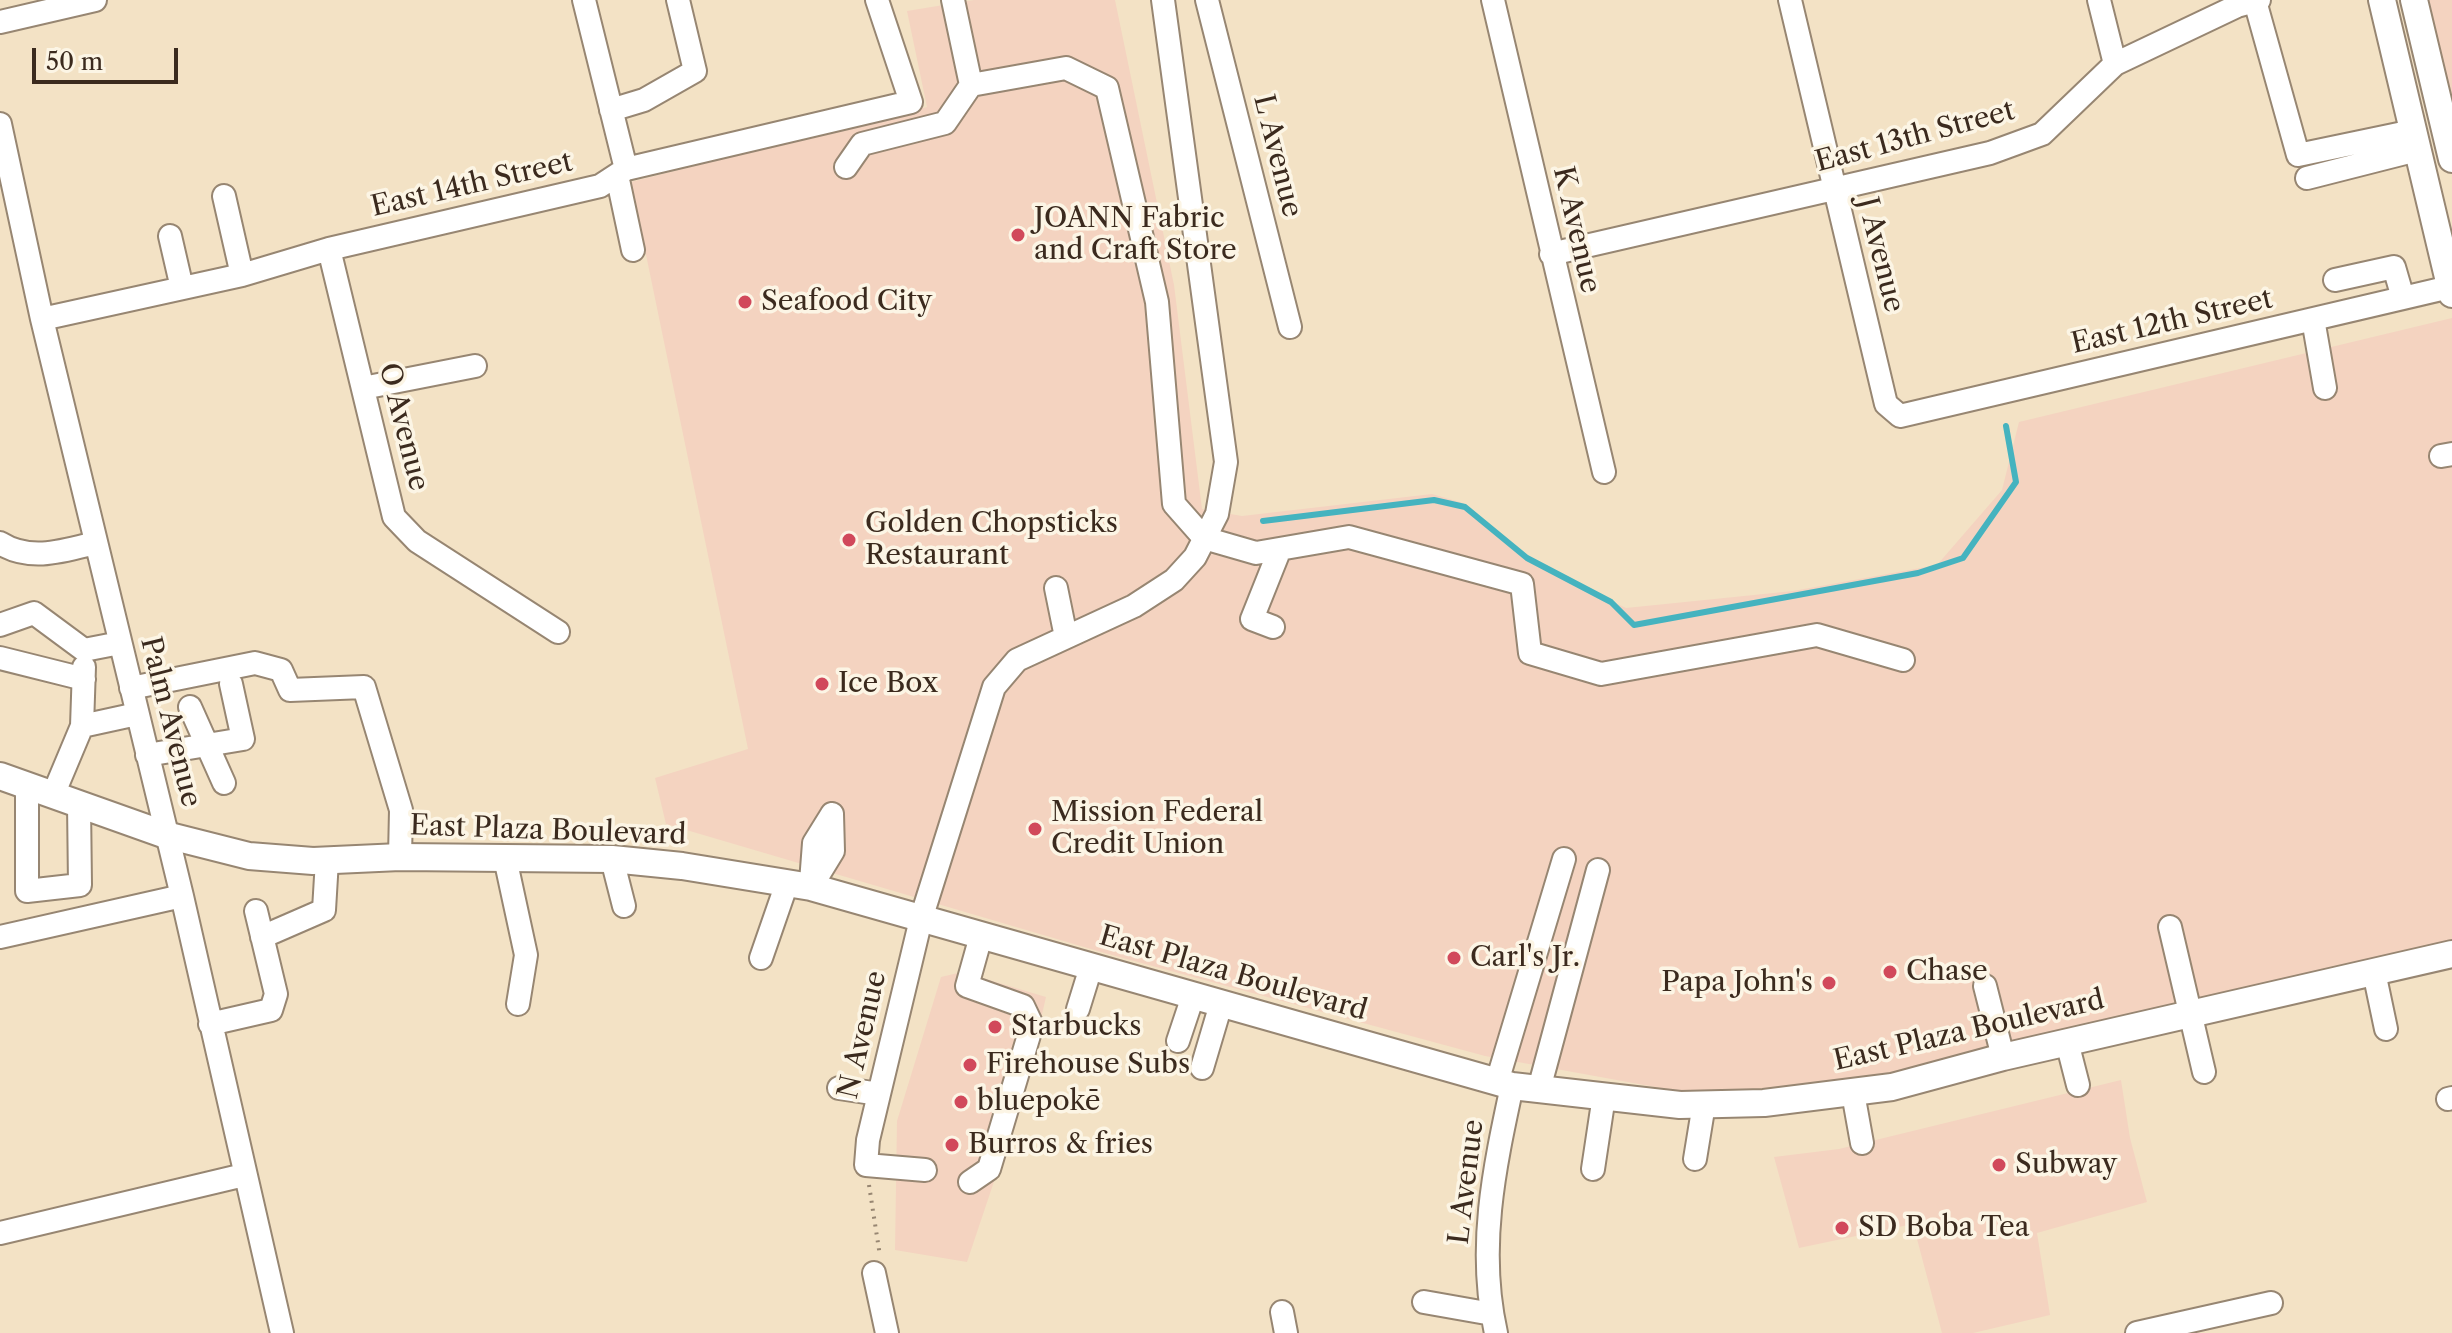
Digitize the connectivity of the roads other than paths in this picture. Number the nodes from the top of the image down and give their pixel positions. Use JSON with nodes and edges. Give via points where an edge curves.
{"nodes":[{"id":1,"x":95,"y":0,"type":"edge"},
{"id":2,"x":584,"y":0,"type":"edge"},
{"id":3,"x":678,"y":0,"type":"edge"},
{"id":4,"x":877,"y":0,"type":"edge"},
{"id":5,"x":953,"y":0,"type":"edge"},
{"id":6,"x":1163,"y":0,"type":"edge"},
{"id":7,"x":1207,"y":0,"type":"edge"},
{"id":8,"x":1493,"y":0,"type":"edge"},
{"id":9,"x":1790,"y":0,"type":"edge"},
{"id":10,"x":2099,"y":0,"type":"edge"},
{"id":11,"x":2257,"y":0,"type":"edge"},
{"id":12,"x":2382,"y":0,"type":"edge"},
{"id":13,"x":2414,"y":0,"type":"edge"},
{"id":14,"x":0,"y":22,"type":"edge"},
{"id":15,"x":2115,"y":64,"type":"junction"},
{"id":16,"x":971,"y":85,"type":"junction"},
{"id":17,"x":611,"y":110,"type":"junction"},
{"id":18,"x":0,"y":124,"type":"edge"},
{"id":19,"x":2415,"y":141,"type":"junction"},
{"id":20,"x":2452,"y":155,"type":"edge"},
{"id":21,"x":846,"y":167,"type":"dead end"},
{"id":22,"x":621,"y":172,"type":"junction"},
{"id":23,"x":2307,"y":178,"type":"dead end"},
{"id":24,"x":1833,"y":191,"type":"junction"},
{"id":25,"x":224,"y":196,"type":"dead end"},
{"id":26,"x":170,"y":236,"type":"dead end"},
{"id":27,"x":329,"y":249,"type":"junction"},
{"id":28,"x":633,"y":250,"type":"dead end"},
{"id":29,"x":1551,"y":254,"type":"junction"},
{"id":30,"x":242,"y":275,"type":"junction"},
{"id":31,"x":2335,"y":280,"type":"dead end"},
{"id":32,"x":182,"y":288,"type":"junction"},
{"id":33,"x":2451,"y":290,"type":"edge"},
{"id":34,"x":2403,"y":298,"type":"junction"},
{"id":35,"x":42,"y":319,"type":"junction"},
{"id":36,"x":2313,"y":319,"type":"junction"},
{"id":37,"x":1290,"y":327,"type":"dead end"},
{"id":38,"x":475,"y":366,"type":"dead end"},
{"id":39,"x":363,"y":388,"type":"junction"},
{"id":40,"x":2325,"y":388,"type":"dead end"},
{"id":41,"x":1908,"y":414,"type":"joint"},
{"id":42,"x":1604,"y":472,"type":"dead end"},
{"id":43,"x":1204,"y":538,"type":"junction"},
{"id":44,"x":0,"y":543,"type":"edge"},
{"id":45,"x":95,"y":543,"type":"junction"},
{"id":46,"x":1280,"y":549,"type":"junction"},
{"id":47,"x":1056,"y":588,"type":"dead end"},
{"id":48,"x":0,"y":625,"type":"edge"},
{"id":49,"x":1273,"y":627,"type":"dead end"},
{"id":50,"x":558,"y":632,"type":"dead end"},
{"id":51,"x":1066,"y":637,"type":"junction"},
{"id":52,"x":120,"y":643,"type":"junction"},
{"id":53,"x":84,"y":650,"type":"junction"},
{"id":54,"x":0,"y":658,"type":"edge"},
{"id":55,"x":1903,"y":660,"type":"dead end"},
{"id":56,"x":84,"y":679,"type":"junction"},
{"id":57,"x":231,"y":684,"type":"dead end"},
{"id":58,"x":131,"y":688,"type":"junction"},
{"id":59,"x":190,"y":707,"type":"dead end"},
{"id":60,"x":137,"y":714,"type":"junction"},
{"id":61,"x":82,"y":726,"type":"junction"},
{"id":62,"x":205,"y":745,"type":"junction"},
{"id":63,"x":147,"y":755,"type":"junction"},
{"id":64,"x":0,"y":776,"type":"edge"},
{"id":65,"x":224,"y":783,"type":"dead end"},
{"id":66,"x":27,"y":786,"type":"junction"},
{"id":67,"x":53,"y":795,"type":"junction"},
{"id":68,"x":79,"y":804,"type":"junction"},
{"id":69,"x":166,"y":835,"type":"junction"},
{"id":70,"x":400,"y":857,"type":"junction"},
{"id":71,"x":505,"y":858,"type":"junction"},
{"id":72,"x":612,"y":859,"type":"junction"},
{"id":73,"x":1564,"y":859,"type":"dead end"},
{"id":74,"x":327,"y":860,"type":"junction"},
{"id":75,"x":1598,"y":870,"type":"dead end"},
{"id":76,"x":799,"y":885,"type":"junction"},
{"id":77,"x":182,"y":896,"type":"junction"},
{"id":78,"x":624,"y":906,"type":"dead end"},
{"id":79,"x":256,"y":911,"type":"dead end"},
{"id":80,"x":921,"y":919,"type":"junction"},
{"id":81,"x":2170,"y":927,"type":"dead end"},
{"id":82,"x":981,"y":936,"type":"junction"},
{"id":83,"x":0,"y":937,"type":"edge"},
{"id":84,"x":262,"y":937,"type":"junction"},
{"id":85,"x":2452,"y":954,"type":"edge"},
{"id":86,"x":761,"y":958,"type":"dead end"},
{"id":87,"x":1091,"y":967,"type":"junction"},
{"id":88,"x":2374,"y":972,"type":"junction"},
{"id":89,"x":1985,"y":986,"type":"dead end"},
{"id":90,"x":1193,"y":996,"type":"junction"},
{"id":91,"x":518,"y":1004,"type":"dead end"},
{"id":92,"x":1221,"y":1004,"type":"junction"},
{"id":93,"x":1078,"y":1009,"type":"dead end"},
{"id":94,"x":2190,"y":1014,"type":"junction"},
{"id":95,"x":210,"y":1024,"type":"junction"},
{"id":96,"x":2386,"y":1029,"type":"dead end"},
{"id":97,"x":1178,"y":1041,"type":"dead end"},
{"id":98,"x":2067,"y":1042,"type":"junction"},
{"id":99,"x":2003,"y":1057,"type":"junction"},
{"id":100,"x":1202,"y":1068,"type":"dead end"},
{"id":101,"x":2204,"y":1072,"type":"dead end"},
{"id":102,"x":1504,"y":1084,"type":"junction"},
{"id":103,"x":2078,"y":1085,"type":"dead end"},
{"id":104,"x":839,"y":1088,"type":"dead end"},
{"id":105,"x":1539,"y":1089,"type":"junction"},
{"id":106,"x":1853,"y":1093,"type":"junction"},
{"id":107,"x":879,"y":1094,"type":"junction"},
{"id":108,"x":1604,"y":1096,"type":"junction"},
{"id":109,"x":1704,"y":1104,"type":"junction"},
{"id":110,"x":1862,"y":1143,"type":"dead end"},
{"id":111,"x":1695,"y":1159,"type":"dead end"},
{"id":112,"x":1593,"y":1169,"type":"dead end"},
{"id":113,"x":925,"y":1170,"type":"dead end"},
{"id":114,"x":244,"y":1175,"type":"junction"},
{"id":115,"x":970,"y":1182,"type":"dead end"},
{"id":116,"x":0,"y":1233,"type":"edge"},
{"id":117,"x":874,"y":1273,"type":"road end"},
{"id":118,"x":1424,"y":1302,"type":"dead end"},
{"id":119,"x":2271,"y":1303,"type":"dead end"},
{"id":120,"x":1494,"y":1324,"type":"edge"},
{"id":121,"x":2190,"y":1326,"type":"edge"},
{"id":122,"x":282,"y":1333,"type":"edge"},
{"id":123,"x":887,"y":1333,"type":"edge"},
{"id":124,"x":2137,"y":1333,"type":"edge"}],
"edges":[{"from":1,"to":14,"type":"street"},
{"from":2,"to":17,"type":"street"},
{"from":3,"to":17,"type":"street","via":[[695,71],[644,100]]},
{"from":4,"to":22,"type":"street","name":"East 14th Street","via":[[911,102]]},
{"from":5,"to":16,"type":"street"},
{"from":6,"to":43,"type":"street","name":"N Avenue","via":[[1226,462],[1217,514]]},
{"from":7,"to":37,"type":"street","name":"L Avenue"},
{"from":8,"to":29,"type":"street","name":"K Avenue"},
{"from":9,"to":24,"type":"street","name":"J Avenue"},
{"from":10,"to":15,"type":"street"},
{"from":11,"to":15,"type":"street","name":"East 13th Street"},
{"from":11,"to":19,"type":"street","via":[[2298,155]]},
{"from":12,"to":19,"type":"main road"},
{"from":13,"to":20,"type":"main road"},
{"from":15,"to":24,"type":"street","name":"East 13th Street","via":[[2042,134],[1990,153]]},
{"from":16,"to":21,"type":"street","via":[[945,123],[862,144]]},
{"from":16,"to":43,"type":"street","via":[[1066,68],[1107,88],[1157,302],[1174,504]]},
{"from":17,"to":22,"type":"street"},
{"from":18,"to":35,"type":"street","name":"Palm Avenue"},
{"from":19,"to":23,"type":"street"},
{"from":19,"to":33,"type":"main road"},
{"from":22,"to":27,"type":"street","name":"East 14th Street","via":[[600,186]]},
{"from":22,"to":28,"type":"street"},
{"from":24,"to":29,"type":"street","name":"East 13th Street"},
{"from":24,"to":41,"type":"street","name":"J Avenue","via":[[1886,404],[1900,416]]},
{"from":25,"to":30,"type":"street"},
{"from":26,"to":32,"type":"street"},
{"from":27,"to":30,"type":"street","name":"East 14th Street"},
{"from":27,"to":39,"type":"street","name":"O Avenue"},
{"from":29,"to":42,"type":"street","name":"K Avenue"},
{"from":30,"to":32,"type":"street","name":"East 14th Street"},
{"from":31,"to":34,"type":"street","via":[[2394,267]]},
{"from":32,"to":35,"type":"street","name":"East 14th Street"},
{"from":33,"to":34,"type":"street","name":"East 12th Street"},
{"from":34,"to":36,"type":"street","name":"East 12th Street"},
{"from":35,"to":45,"type":"street","name":"Palm Avenue"},
{"from":36,"to":40,"type":"street"},
{"from":36,"to":41,"type":"street","name":"East 12th Street"},
{"from":38,"to":39,"type":"street"},
{"from":39,"to":50,"type":"street","name":"O Avenue","via":[[394,517],[417,541]]},
{"from":43,"to":46,"type":"street","via":[[1256,553]]},
{"from":43,"to":51,"type":"street","name":"N Avenue","via":[[1174,580],[1134,606]]},
{"from":44,"to":45,"type":"street","via":[[40,554]]},
{"from":45,"to":52,"type":"street","name":"Palm Avenue"},
{"from":46,"to":49,"type":"street","via":[[1252,619]]},
{"from":46,"to":55,"type":"street","via":[[1349,537],[1522,584],[1530,653],[1601,674],[1817,635]]},
{"from":47,"to":51,"type":"street"},
{"from":48,"to":53,"type":"street","via":[[34,613]]},
{"from":51,"to":80,"type":"street","name":"N Avenue","via":[[1017,660],[994,687]]},
{"from":52,"to":53,"type":"street"},
{"from":52,"to":58,"type":"street","name":"Palm Avenue"},
{"from":53,"to":56,"type":"street"},
{"from":54,"to":56,"type":"street"},
{"from":56,"to":61,"type":"street"},
{"from":57,"to":62,"type":"street","via":[[243,739]]},
{"from":58,"to":60,"type":"street","name":"Palm Avenue"},
{"from":58,"to":70,"type":"street","via":[[255,663],[281,670],[290,690],[364,687],[401,810]]},
{"from":59,"to":62,"type":"street"},
{"from":60,"to":61,"type":"street"},
{"from":60,"to":63,"type":"street","name":"Palm Avenue"},
{"from":61,"to":67,"type":"street"},
{"from":62,"to":63,"type":"street"},
{"from":62,"to":65,"type":"street"},
{"from":63,"to":69,"type":"street","name":"Palm Avenue"},
{"from":64,"to":66,"type":"main road","name":"East Plaza Boulevard"},
{"from":66,"to":67,"type":"main road","name":"East Plaza Boulevard"},
{"from":66,"to":68,"type":"street","via":[[27,891],[80,885]]},
{"from":67,"to":68,"type":"main road","name":"East Plaza Boulevard"},
{"from":68,"to":69,"type":"main road","name":"East Plaza Boulevard"},
{"from":69,"to":74,"type":"main road","name":"East Plaza Boulevard","via":[[249,856]]},
{"from":69,"to":77,"type":"street","name":"Palm Avenue"},
{"from":70,"to":71,"type":"main road","name":"East Plaza Boulevard"},
{"from":70,"to":74,"type":"main road","name":"East Plaza Boulevard"},
{"from":71,"to":72,"type":"main road","name":"East Plaza Boulevard"},
{"from":71,"to":91,"type":"street","via":[[526,955]]},
{"from":72,"to":76,"type":"main road","name":"East Plaza Boulevard"},
{"from":72,"to":78,"type":"street"},
{"from":73,"to":102,"type":"street","name":"L Avenue"},
{"from":74,"to":84,"type":"street","via":[[324,910]]},
{"from":75,"to":105,"type":"street"},
{"from":76,"to":80,"type":"main road","name":"East Plaza Boulevard"},
{"from":76,"to":86,"type":"street"},
{"from":77,"to":83,"type":"street"},
{"from":77,"to":95,"type":"street","name":"Palm Avenue"},
{"from":79,"to":84,"type":"street"},
{"from":80,"to":82,"type":"main road","name":"East Plaza Boulevard"},
{"from":80,"to":107,"type":"street","name":"N Avenue"},
{"from":81,"to":94,"type":"street"},
{"from":82,"to":87,"type":"main road","name":"East Plaza Boulevard"},
{"from":82,"to":115,"type":"street","via":[[967,986],[1023,1006],[1032,1025],[989,1169]]},
{"from":84,"to":95,"type":"street","via":[[276,994],[271,1010]]},
{"from":85,"to":88,"type":"main road","name":"East Plaza Boulevard"},
{"from":87,"to":90,"type":"main road","name":"East Plaza Boulevard"},
{"from":87,"to":93,"type":"street"},
{"from":88,"to":94,"type":"main road","name":"East Plaza Boulevard"},
{"from":88,"to":96,"type":"street"},
{"from":89,"to":99,"type":"street"},
{"from":90,"to":92,"type":"main road","name":"East Plaza Boulevard"},
{"from":90,"to":97,"type":"street"},
{"from":92,"to":100,"type":"street"},
{"from":92,"to":102,"type":"main road","name":"East Plaza Boulevard"},
{"from":94,"to":98,"type":"main road","name":"East Plaza Boulevard"},
{"from":94,"to":101,"type":"street"},
{"from":95,"to":114,"type":"street","name":"Palm Avenue"},
{"from":98,"to":99,"type":"main road","name":"East Plaza Boulevard"},
{"from":98,"to":103,"type":"street"},
{"from":99,"to":106,"type":"main road","name":"East Plaza Boulevard"},
{"from":102,"to":105,"type":"main road","name":"East Plaza Boulevard"},
{"from":102,"to":120,"type":"street","name":"L Avenue","via":[[1485,1242]]},
{"from":104,"to":107,"type":"street"},
{"from":105,"to":108,"type":"main road","name":"East Plaza Boulevard"},
{"from":106,"to":109,"type":"main road","name":"East Plaza Boulevard"},
{"from":106,"to":110,"type":"street"},
{"from":107,"to":113,"type":"street","name":"N Avenue","via":[[866,1165]]},
{"from":108,"to":109,"type":"main road","name":"East Plaza Boulevard"},
{"from":108,"to":112,"type":"street"},
{"from":109,"to":111,"type":"street"},
{"from":114,"to":116,"type":"street"},
{"from":114,"to":122,"type":"street","name":"Palm Avenue"},
{"from":117,"to":123,"type":"street"},
{"from":118,"to":120,"type":"street"},
{"from":119,"to":121,"type":"street"},
{"from":121,"to":124,"type":"street"}]}
